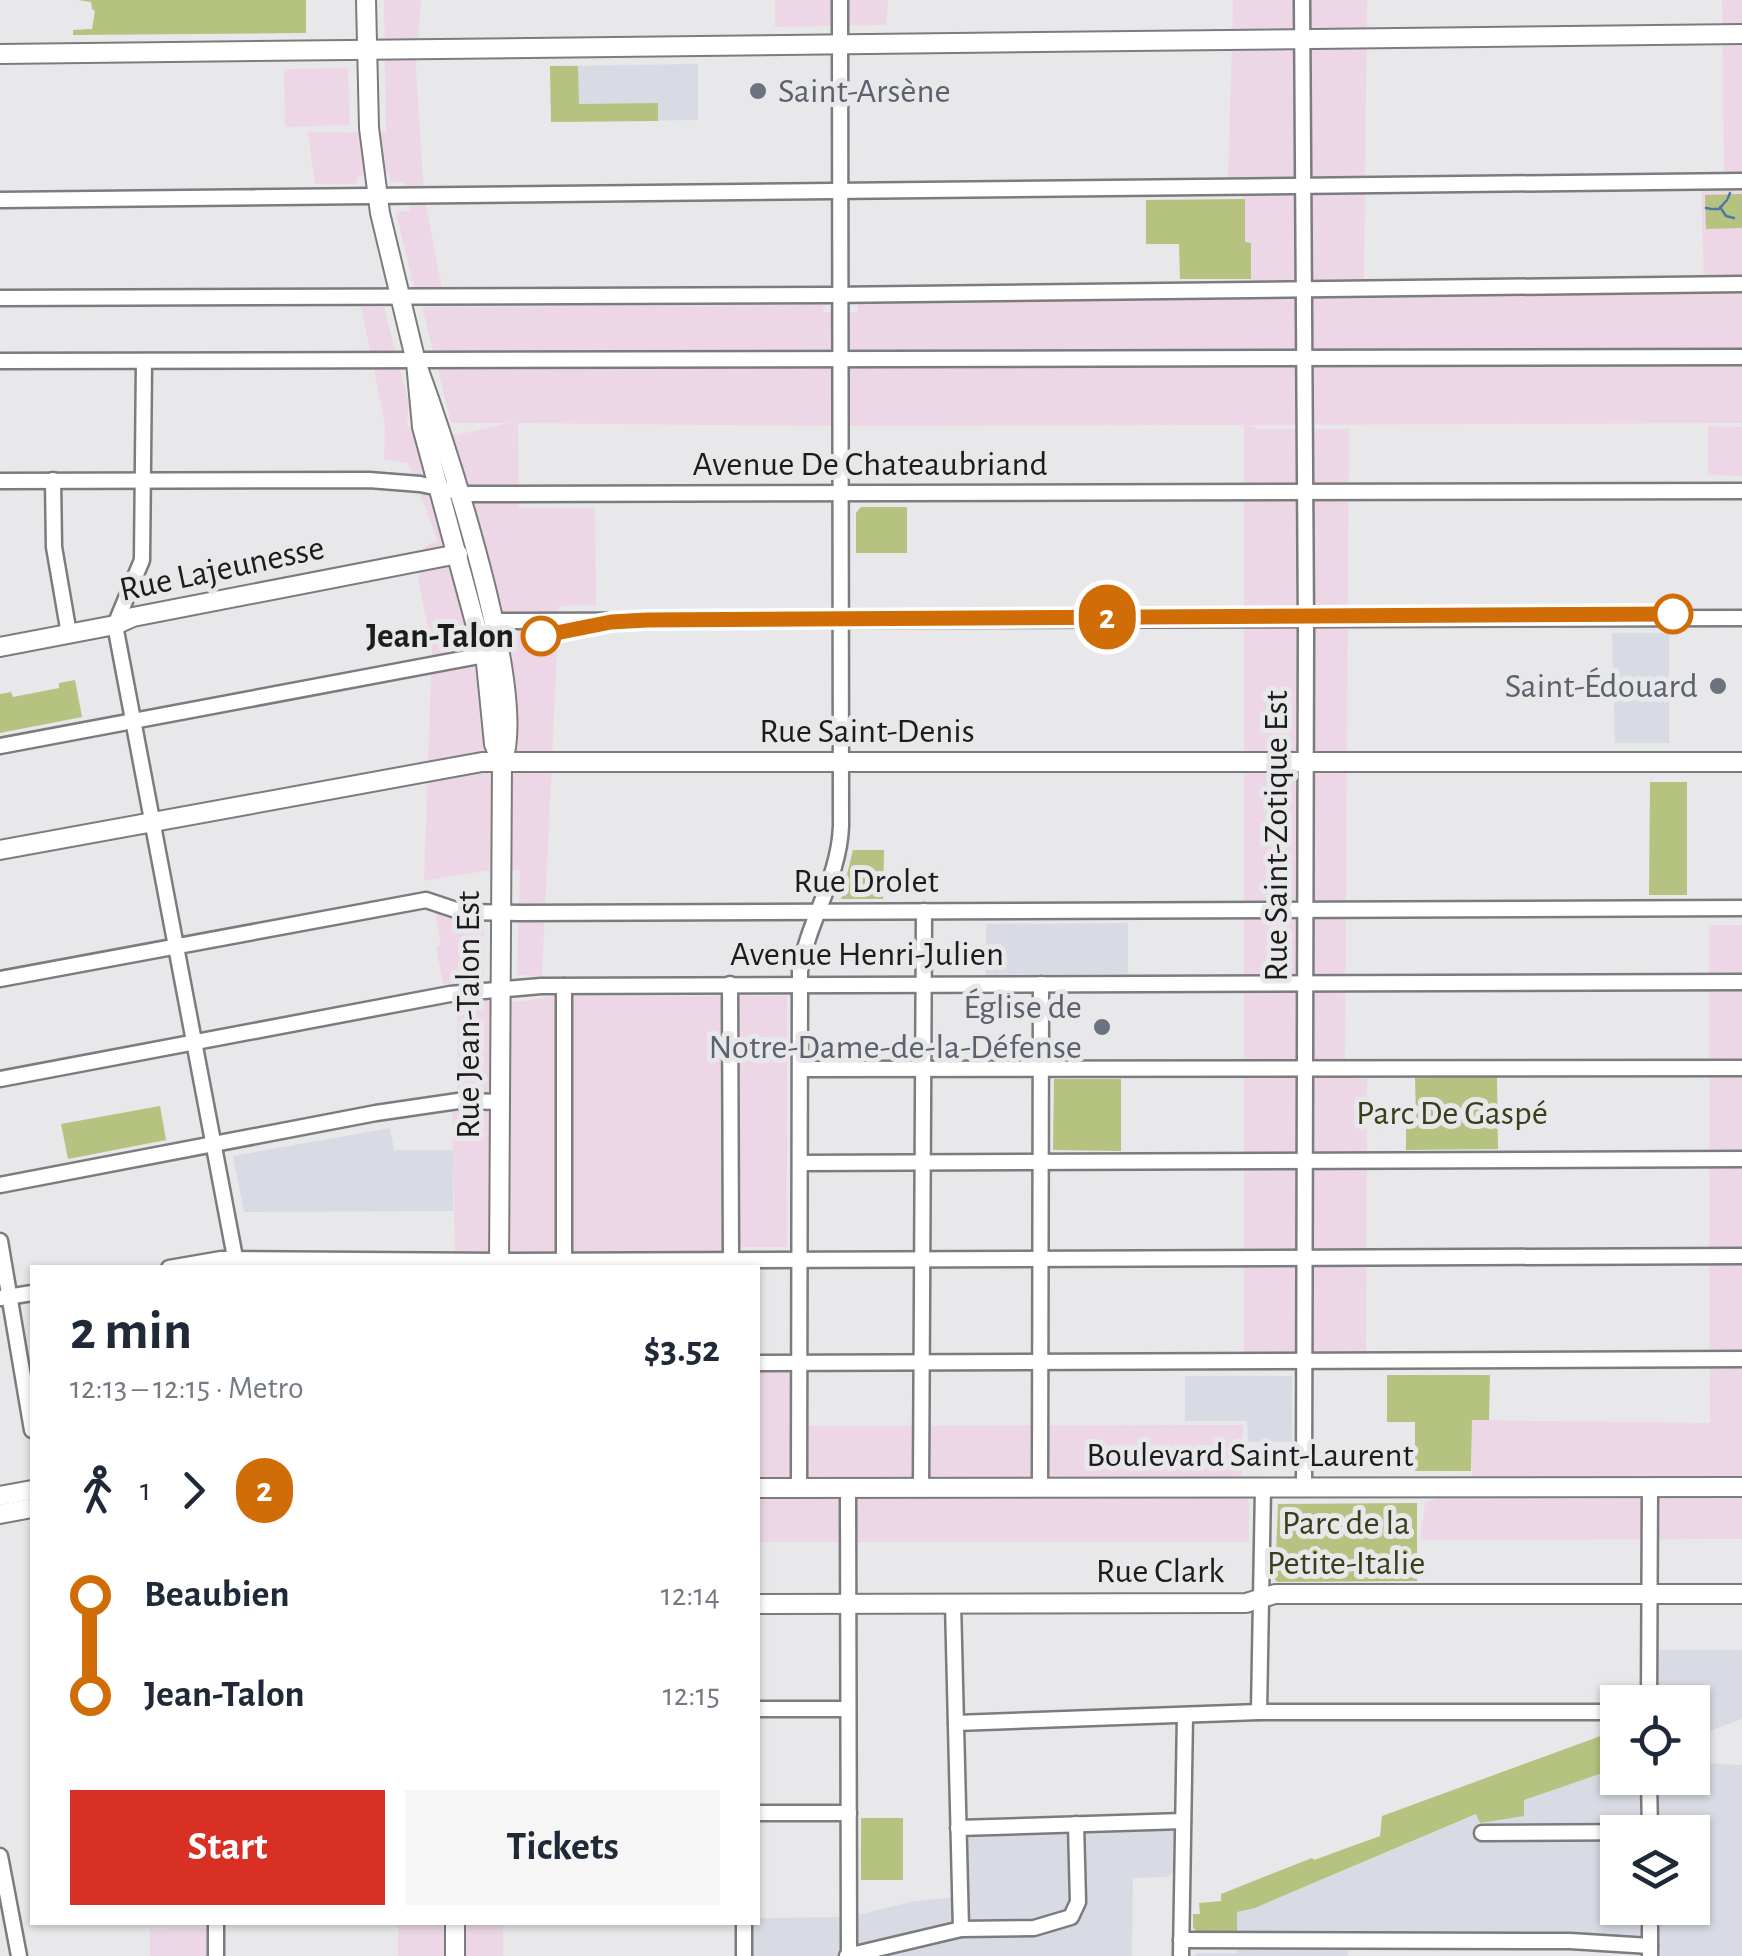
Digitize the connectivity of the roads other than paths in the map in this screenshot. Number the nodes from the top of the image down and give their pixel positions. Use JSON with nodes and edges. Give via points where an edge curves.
{"nodes":[{"id":1,"x":366,"y":0,"type":"edge"},
{"id":2,"x":840,"y":0,"type":"edge"},
{"id":3,"x":1302,"y":0,"type":"edge"},
{"id":4,"x":1742,"y":34,"type":"edge"},
{"id":5,"x":1302,"y":38,"type":"junction"},
{"id":6,"x":840,"y":44,"type":"junction"},
{"id":7,"x":367,"y":50,"type":"junction"},
{"id":8,"x":0,"y":54,"type":"edge"},
{"id":9,"x":1742,"y":181,"type":"edge"},
{"id":10,"x":1303,"y":185,"type":"junction"},
{"id":11,"x":842,"y":190,"type":"junction"},
{"id":12,"x":378,"y":196,"type":"junction"},
{"id":13,"x":0,"y":200,"type":"edge"},
{"id":14,"x":1742,"y":284,"type":"edge"},
{"id":15,"x":1304,"y":288,"type":"junction"},
{"id":16,"x":842,"y":294,"type":"junction"},
{"id":17,"x":400,"y":297,"type":"junction"},
{"id":18,"x":0,"y":298,"type":"edge"},
{"id":19,"x":1742,"y":357,"type":"edge"},
{"id":20,"x":1304,"y":359,"type":"junction"},
{"id":21,"x":0,"y":361,"type":"edge"},
{"id":22,"x":144,"y":361,"type":"junction"},
{"id":23,"x":840,"y":361,"type":"junction"},
{"id":24,"x":416,"y":362,"type":"junction"},
{"id":25,"x":0,"y":480,"type":"edge"},
{"id":26,"x":53,"y":480,"type":"junction"},
{"id":27,"x":143,"y":480,"type":"junction"},
{"id":28,"x":448,"y":490,"type":"junction"},
{"id":29,"x":1742,"y":490,"type":"edge"},
{"id":30,"x":1304,"y":492,"type":"junction"},
{"id":31,"x":840,"y":494,"type":"junction"},
{"id":32,"x":458,"y":554,"type":"junction"},
{"id":33,"x":1742,"y":618,"type":"edge"},
{"id":34,"x":841,"y":620,"type":"junction"},
{"id":35,"x":1306,"y":620,"type":"junction"},
{"id":36,"x":493,"y":621,"type":"junction"},
{"id":37,"x":115,"y":624,"type":"junction"},
{"id":38,"x":69,"y":634,"type":"junction"},
{"id":39,"x":0,"y":647,"type":"edge"},
{"id":40,"x":484,"y":654,"type":"junction"},
{"id":41,"x":133,"y":721,"type":"junction"},
{"id":42,"x":0,"y":746,"type":"edge"},
{"id":43,"x":1742,"y":762,"type":"edge"},
{"id":44,"x":502,"y":763,"type":"junction"},
{"id":45,"x":1306,"y":763,"type":"junction"},
{"id":46,"x":841,"y":764,"type":"junction"},
{"id":47,"x":153,"y":822,"type":"junction"},
{"id":48,"x":0,"y":850,"type":"edge"},
{"id":49,"x":1742,"y":908,"type":"edge"},
{"id":50,"x":1306,"y":910,"type":"junction"},
{"id":51,"x":818,"y":911,"type":"junction"},
{"id":52,"x":924,"y":911,"type":"junction"},
{"id":53,"x":502,"y":912,"type":"junction"},
{"id":54,"x":176,"y":946,"type":"junction"},
{"id":55,"x":0,"y":978,"type":"edge"},
{"id":56,"x":1742,"y":982,"type":"edge"},
{"id":57,"x":1305,"y":983,"type":"junction"},
{"id":58,"x":730,"y":984,"type":"junction"},
{"id":59,"x":800,"y":984,"type":"junction"},
{"id":60,"x":924,"y":984,"type":"junction"},
{"id":61,"x":1041,"y":984,"type":"junction"},
{"id":62,"x":564,"y":986,"type":"junction"},
{"id":63,"x":501,"y":990,"type":"junction"},
{"id":64,"x":195,"y":1042,"type":"junction"},
{"id":65,"x":923,"y":1068,"type":"junction"},
{"id":66,"x":1042,"y":1068,"type":"junction"},
{"id":67,"x":1306,"y":1068,"type":"junction"},
{"id":68,"x":1742,"y":1068,"type":"edge"},
{"id":69,"x":801,"y":1069,"type":"junction"},
{"id":70,"x":0,"y":1079,"type":"edge"},
{"id":71,"x":501,"y":1102,"type":"junction"},
{"id":72,"x":214,"y":1146,"type":"junction"},
{"id":73,"x":1742,"y":1159,"type":"edge"},
{"id":74,"x":1041,"y":1162,"type":"junction"},
{"id":75,"x":1305,"y":1162,"type":"junction"},
{"id":76,"x":800,"y":1163,"type":"junction"},
{"id":77,"x":923,"y":1163,"type":"junction"},
{"id":78,"x":0,"y":1186,"type":"edge"},
{"id":79,"x":0,"y":1241,"type":"edge"},
{"id":80,"x":1742,"y":1256,"type":"edge"},
{"id":81,"x":1306,"y":1258,"type":"junction"},
{"id":82,"x":922,"y":1259,"type":"junction"},
{"id":83,"x":1040,"y":1259,"type":"junction"},
{"id":84,"x":731,"y":1260,"type":"junction"},
{"id":85,"x":800,"y":1260,"type":"junction"},
{"id":86,"x":564,"y":1261,"type":"junction"},
{"id":87,"x":236,"y":1264,"type":"edge"},
{"id":88,"x":500,"y":1264,"type":"edge"},
{"id":89,"x":644,"y":1264,"type":"edge"},
{"id":90,"x":186,"y":1265,"type":"edge"},
{"id":91,"x":30,"y":1293,"type":"edge"},
{"id":92,"x":4,"y":1298,"type":"edge"},
{"id":93,"x":1742,"y":1360,"type":"edge"},
{"id":94,"x":922,"y":1362,"type":"junction"},
{"id":95,"x":1305,"y":1362,"type":"junction"},
{"id":96,"x":760,"y":1363,"type":"edge"},
{"id":97,"x":799,"y":1363,"type":"junction"},
{"id":98,"x":1040,"y":1363,"type":"junction"},
{"id":99,"x":30,"y":1421,"type":"edge"},
{"id":100,"x":1264,"y":1487,"type":"junction"},
{"id":101,"x":1304,"y":1487,"type":"junction"},
{"id":102,"x":1650,"y":1487,"type":"junction"},
{"id":103,"x":1742,"y":1487,"type":"edge"},
{"id":104,"x":760,"y":1488,"type":"edge"},
{"id":105,"x":799,"y":1488,"type":"junction"},
{"id":106,"x":848,"y":1488,"type":"junction"},
{"id":107,"x":921,"y":1488,"type":"junction"},
{"id":108,"x":1040,"y":1488,"type":"junction"},
{"id":109,"x":30,"y":1490,"type":"edge"},
{"id":110,"x":0,"y":1496,"type":"edge"},
{"id":111,"x":30,"y":1508,"type":"edge"},
{"id":112,"x":0,"y":1514,"type":"edge"},
{"id":113,"x":1650,"y":1594,"type":"junction"},
{"id":114,"x":1742,"y":1594,"type":"edge"},
{"id":115,"x":1261,"y":1598,"type":"junction"},
{"id":116,"x":760,"y":1604,"type":"edge"},
{"id":117,"x":848,"y":1604,"type":"junction"},
{"id":118,"x":953,"y":1604,"type":"junction"},
{"id":119,"x":1649,"y":1685,"type":"edge"},
{"id":120,"x":760,"y":1709,"type":"edge"},
{"id":121,"x":848,"y":1709,"type":"junction"},
{"id":122,"x":1259,"y":1712,"type":"junction"},
{"id":123,"x":1600,"y":1712,"type":"edge"},
{"id":124,"x":1184,"y":1715,"type":"junction"},
{"id":125,"x":956,"y":1723,"type":"junction"},
{"id":126,"x":760,"y":1813,"type":"edge"},
{"id":127,"x":849,"y":1813,"type":"junction"},
{"id":128,"x":1183,"y":1821,"type":"junction"},
{"id":129,"x":1076,"y":1824,"type":"junction"},
{"id":130,"x":958,"y":1828,"type":"junction"},
{"id":131,"x":1600,"y":1832,"type":"edge"},
{"id":132,"x":1482,"y":1833,"type":"dead end"},
{"id":133,"x":0,"y":1856,"type":"edge"},
{"id":134,"x":216,"y":1925,"type":"edge"},
{"id":135,"x":455,"y":1925,"type":"edge"},
{"id":136,"x":744,"y":1925,"type":"edge"},
{"id":137,"x":1650,"y":1925,"type":"edge"},
{"id":138,"x":960,"y":1929,"type":"junction"},
{"id":139,"x":1181,"y":1948,"type":"edge"},
{"id":140,"x":1650,"y":1951,"type":"edge"},
{"id":141,"x":18,"y":1956,"type":"edge"},
{"id":142,"x":216,"y":1956,"type":"edge"},
{"id":143,"x":455,"y":1956,"type":"edge"},
{"id":144,"x":744,"y":1956,"type":"edge"},
{"id":145,"x":848,"y":1956,"type":"edge"}],
"edges":[{"from":1,"to":7,"type":"main road","name":"Rue Jean-Talon Est"},
{"from":2,"to":6,"type":"street"},
{"from":3,"to":5,"type":"street","name":"Rue Saint-Zotique Est"},
{"from":4,"to":5,"type":"main road"},
{"from":5,"to":6,"type":"main road"},
{"from":5,"to":10,"type":"street","name":"Rue Saint-Zotique Est"},
{"from":6,"to":7,"type":"main road"},
{"from":6,"to":11,"type":"street"},
{"from":7,"to":8,"type":"main road"},
{"from":7,"to":12,"type":"main road","name":"Rue Jean-Talon Est"},
{"from":9,"to":10,"type":"street"},
{"from":10,"to":11,"type":"street"},
{"from":10,"to":15,"type":"street","name":"Rue Saint-Zotique Est"},
{"from":11,"to":12,"type":"street"},
{"from":11,"to":16,"type":"street"},
{"from":12,"to":13,"type":"street"},
{"from":12,"to":17,"type":"main road","name":"Rue Jean-Talon Est"},
{"from":14,"to":15,"type":"street"},
{"from":15,"to":16,"type":"street"},
{"from":15,"to":20,"type":"street","name":"Rue Saint-Zotique Est"},
{"from":16,"to":17,"type":"street"},
{"from":16,"to":23,"type":"street"},
{"from":17,"to":18,"type":"street"},
{"from":17,"to":24,"type":"main road","name":"Rue Jean-Talon Est"},
{"from":19,"to":20,"type":"street"},
{"from":20,"to":23,"type":"street"},
{"from":20,"to":30,"type":"street","name":"Rue Saint-Zotique Est"},
{"from":21,"to":22,"type":"street"},
{"from":22,"to":24,"type":"street"},
{"from":22,"to":27,"type":"street"},
{"from":23,"to":24,"type":"street"},
{"from":23,"to":31,"type":"street"},
{"from":24,"to":28,"type":"main road","name":"Rue Jean-Talon Est","via":[[422,427]]},
{"from":25,"to":26,"type":"street","name":"Avenue De Chateaubriand"},
{"from":26,"to":27,"type":"street","name":"Avenue De Chateaubriand"},
{"from":26,"to":38,"type":"street","via":[[54,548]]},
{"from":27,"to":28,"type":"street","name":"Avenue De Chateaubriand","via":[[370,480]]},
{"from":27,"to":37,"type":"street","via":[[142,564]]},
{"from":28,"to":31,"type":"street","name":"Avenue De Chateaubriand"},
{"from":28,"to":32,"type":"main road","name":"Rue Jean-Talon Est"},
{"from":28,"to":36,"type":"main road","name":"Rue Jean-Talon Est"},
{"from":29,"to":30,"type":"street","name":"Avenue De Chateaubriand"},
{"from":30,"to":31,"type":"street","name":"Avenue De Chateaubriand"},
{"from":30,"to":35,"type":"street","name":"Rue Saint-Zotique Est"},
{"from":31,"to":34,"type":"street"},
{"from":32,"to":37,"type":"main road","name":"Rue Lajeunesse"},
{"from":32,"to":40,"type":"main road","name":"Rue Jean-Talon Est"},
{"from":33,"to":35,"type":"street"},
{"from":34,"to":35,"type":"street"},
{"from":34,"to":36,"type":"street"},
{"from":34,"to":46,"type":"street"},
{"from":35,"to":45,"type":"street","name":"Rue Saint-Zotique Est"},
{"from":36,"to":44,"type":"main road","name":"Rue Jean-Talon Est","via":[[506,692],[508,749]]},
{"from":37,"to":38,"type":"main road","name":"Rue Lajeunesse"},
{"from":37,"to":41,"type":"street"},
{"from":38,"to":39,"type":"main road","name":"Rue Lajeunesse"},
{"from":40,"to":41,"type":"street"},
{"from":40,"to":44,"type":"main road","name":"Rue Jean-Talon Est"},
{"from":41,"to":42,"type":"street"},
{"from":41,"to":47,"type":"street"},
{"from":43,"to":45,"type":"main road","name":"Rue Saint-Denis"},
{"from":44,"to":46,"type":"main road","name":"Rue Saint-Denis"},
{"from":44,"to":47,"type":"main road","name":"Rue Saint-Denis"},
{"from":44,"to":53,"type":"main road","name":"Rue Jean-Talon Est"},
{"from":45,"to":46,"type":"main road","name":"Rue Saint-Denis"},
{"from":45,"to":50,"type":"street","name":"Rue Saint-Zotique Est"},
{"from":46,"to":51,"type":"street","via":[[840,845]]},
{"from":47,"to":48,"type":"main road","name":"Rue Saint-Denis"},
{"from":47,"to":54,"type":"street"},
{"from":49,"to":50,"type":"street","name":"Rue Drolet"},
{"from":50,"to":52,"type":"street","name":"Rue Drolet"},
{"from":50,"to":57,"type":"street","name":"Rue Saint-Zotique Est"},
{"from":51,"to":52,"type":"street","name":"Rue Drolet"},
{"from":51,"to":53,"type":"street","name":"Rue Drolet"},
{"from":51,"to":59,"type":"street"},
{"from":52,"to":60,"type":"street"},
{"from":53,"to":54,"type":"street","name":"Rue Drolet","via":[[462,912],[421,901]]},
{"from":53,"to":63,"type":"main road","name":"Rue Jean-Talon Est"},
{"from":54,"to":55,"type":"street","name":"Rue Drolet"},
{"from":54,"to":64,"type":"street"},
{"from":56,"to":57,"type":"street","name":"Avenue Henri-Julien"},
{"from":57,"to":61,"type":"street","name":"Avenue Henri-Julien"},
{"from":57,"to":67,"type":"street","name":"Rue Saint-Zotique Est"},
{"from":58,"to":59,"type":"street","name":"Avenue Henri-Julien"},
{"from":58,"to":62,"type":"street","name":"Avenue Henri-Julien"},
{"from":58,"to":84,"type":"street"},
{"from":59,"to":60,"type":"street","name":"Avenue Henri-Julien"},
{"from":59,"to":69,"type":"street"},
{"from":60,"to":61,"type":"street","name":"Avenue Henri-Julien"},
{"from":60,"to":65,"type":"street"},
{"from":61,"to":66,"type":"street"},
{"from":62,"to":63,"type":"street","name":"Avenue Henri-Julien"},
{"from":62,"to":86,"type":"street"},
{"from":63,"to":64,"type":"street","name":"Avenue Henri-Julien"},
{"from":63,"to":71,"type":"main road","name":"Rue Jean-Talon Est"},
{"from":64,"to":70,"type":"street","name":"Avenue Henri-Julien"},
{"from":64,"to":72,"type":"street"},
{"from":65,"to":66,"type":"street"},
{"from":65,"to":69,"type":"street"},
{"from":65,"to":77,"type":"street"},
{"from":66,"to":67,"type":"street"},
{"from":66,"to":74,"type":"street"},
{"from":67,"to":68,"type":"street"},
{"from":67,"to":75,"type":"street","name":"Rue Saint-Zotique Est"},
{"from":69,"to":76,"type":"street"},
{"from":71,"to":72,"type":"street","via":[[376,1113]]},
{"from":71,"to":88,"type":"main road","name":"Rue Jean-Talon Est"},
{"from":72,"to":78,"type":"street"},
{"from":72,"to":87,"type":"street"},
{"from":73,"to":75,"type":"street"},
{"from":74,"to":75,"type":"street"},
{"from":74,"to":77,"type":"street"},
{"from":74,"to":83,"type":"street"},
{"from":75,"to":81,"type":"street","name":"Rue Saint-Zotique Est"},
{"from":76,"to":77,"type":"street"},
{"from":76,"to":85,"type":"street"},
{"from":77,"to":82,"type":"street"},
{"from":79,"to":92,"type":"street"},
{"from":80,"to":81,"type":"street"},
{"from":81,"to":83,"type":"street"},
{"from":81,"to":95,"type":"street","name":"Rue Saint-Zotique Est"},
{"from":82,"to":83,"type":"street"},
{"from":82,"to":85,"type":"street"},
{"from":82,"to":94,"type":"street"},
{"from":83,"to":98,"type":"street"},
{"from":84,"to":85,"type":"street"},
{"from":84,"to":89,"type":"street"},
{"from":85,"to":97,"type":"street"},
{"from":86,"to":88,"type":"street"},
{"from":86,"to":89,"type":"street"},
{"from":87,"to":88,"type":"street"},
{"from":87,"to":90,"type":"street","via":[[221,1259]]},
{"from":91,"to":92,"type":"street"},
{"from":92,"to":99,"type":"street"},
{"from":93,"to":95,"type":"street"},
{"from":94,"to":97,"type":"street"},
{"from":94,"to":98,"type":"street"},
{"from":94,"to":107,"type":"street"},
{"from":95,"to":98,"type":"street"},
{"from":95,"to":101,"type":"street","name":"Rue Saint-Zotique Est"},
{"from":96,"to":97,"type":"street"},
{"from":97,"to":105,"type":"street"},
{"from":98,"to":108,"type":"street"},
{"from":100,"to":101,"type":"main road","name":"Boulevard Saint-Laurent"},
{"from":100,"to":108,"type":"main road","name":"Boulevard Saint-Laurent"},
{"from":100,"to":115,"type":"street"},
{"from":101,"to":102,"type":"main road","name":"Boulevard Saint-Laurent"},
{"from":102,"to":103,"type":"main road","name":"Boulevard Saint-Laurent"},
{"from":102,"to":113,"type":"street"},
{"from":104,"to":105,"type":"main road","name":"Boulevard Saint-Laurent"},
{"from":105,"to":106,"type":"main road","name":"Boulevard Saint-Laurent"},
{"from":106,"to":107,"type":"main road","name":"Boulevard Saint-Laurent"},
{"from":106,"to":117,"type":"street"},
{"from":107,"to":108,"type":"main road","name":"Boulevard Saint-Laurent"},
{"from":109,"to":110,"type":"main road"},
{"from":111,"to":112,"type":"main road"},
{"from":113,"to":114,"type":"main road","name":"Rue Clark"},
{"from":113,"to":115,"type":"main road","name":"Rue Clark"},
{"from":113,"to":119,"type":"street"},
{"from":115,"to":118,"type":"main road","name":"Rue Clark"},
{"from":115,"to":122,"type":"street"},
{"from":116,"to":117,"type":"main road","name":"Rue Clark"},
{"from":117,"to":118,"type":"main road","name":"Rue Clark"},
{"from":117,"to":121,"type":"street"},
{"from":118,"to":125,"type":"street"},
{"from":120,"to":121,"type":"street"},
{"from":121,"to":127,"type":"street"},
{"from":122,"to":123,"type":"street"},
{"from":122,"to":124,"type":"street"},
{"from":124,"to":125,"type":"street"},
{"from":124,"to":128,"type":"street"},
{"from":125,"to":130,"type":"street"},
{"from":126,"to":127,"type":"street"},
{"from":127,"to":145,"type":"street"},
{"from":128,"to":129,"type":"street"},
{"from":128,"to":139,"type":"street"},
{"from":129,"to":130,"type":"street"},
{"from":129,"to":138,"type":"street","via":[[1078,1902],[1070,1917],[1034,1928]]},
{"from":130,"to":138,"type":"street"},
{"from":131,"to":132,"type":"street"},
{"from":133,"to":141,"type":"street"},
{"from":134,"to":142,"type":"street"},
{"from":135,"to":143,"type":"main road"},
{"from":136,"to":144,"type":"street"},
{"from":137,"to":140,"type":"street"},
{"from":138,"to":145,"type":"street"},
{"from":139,"to":140,"type":"street","via":[[1570,1942]]}]}
